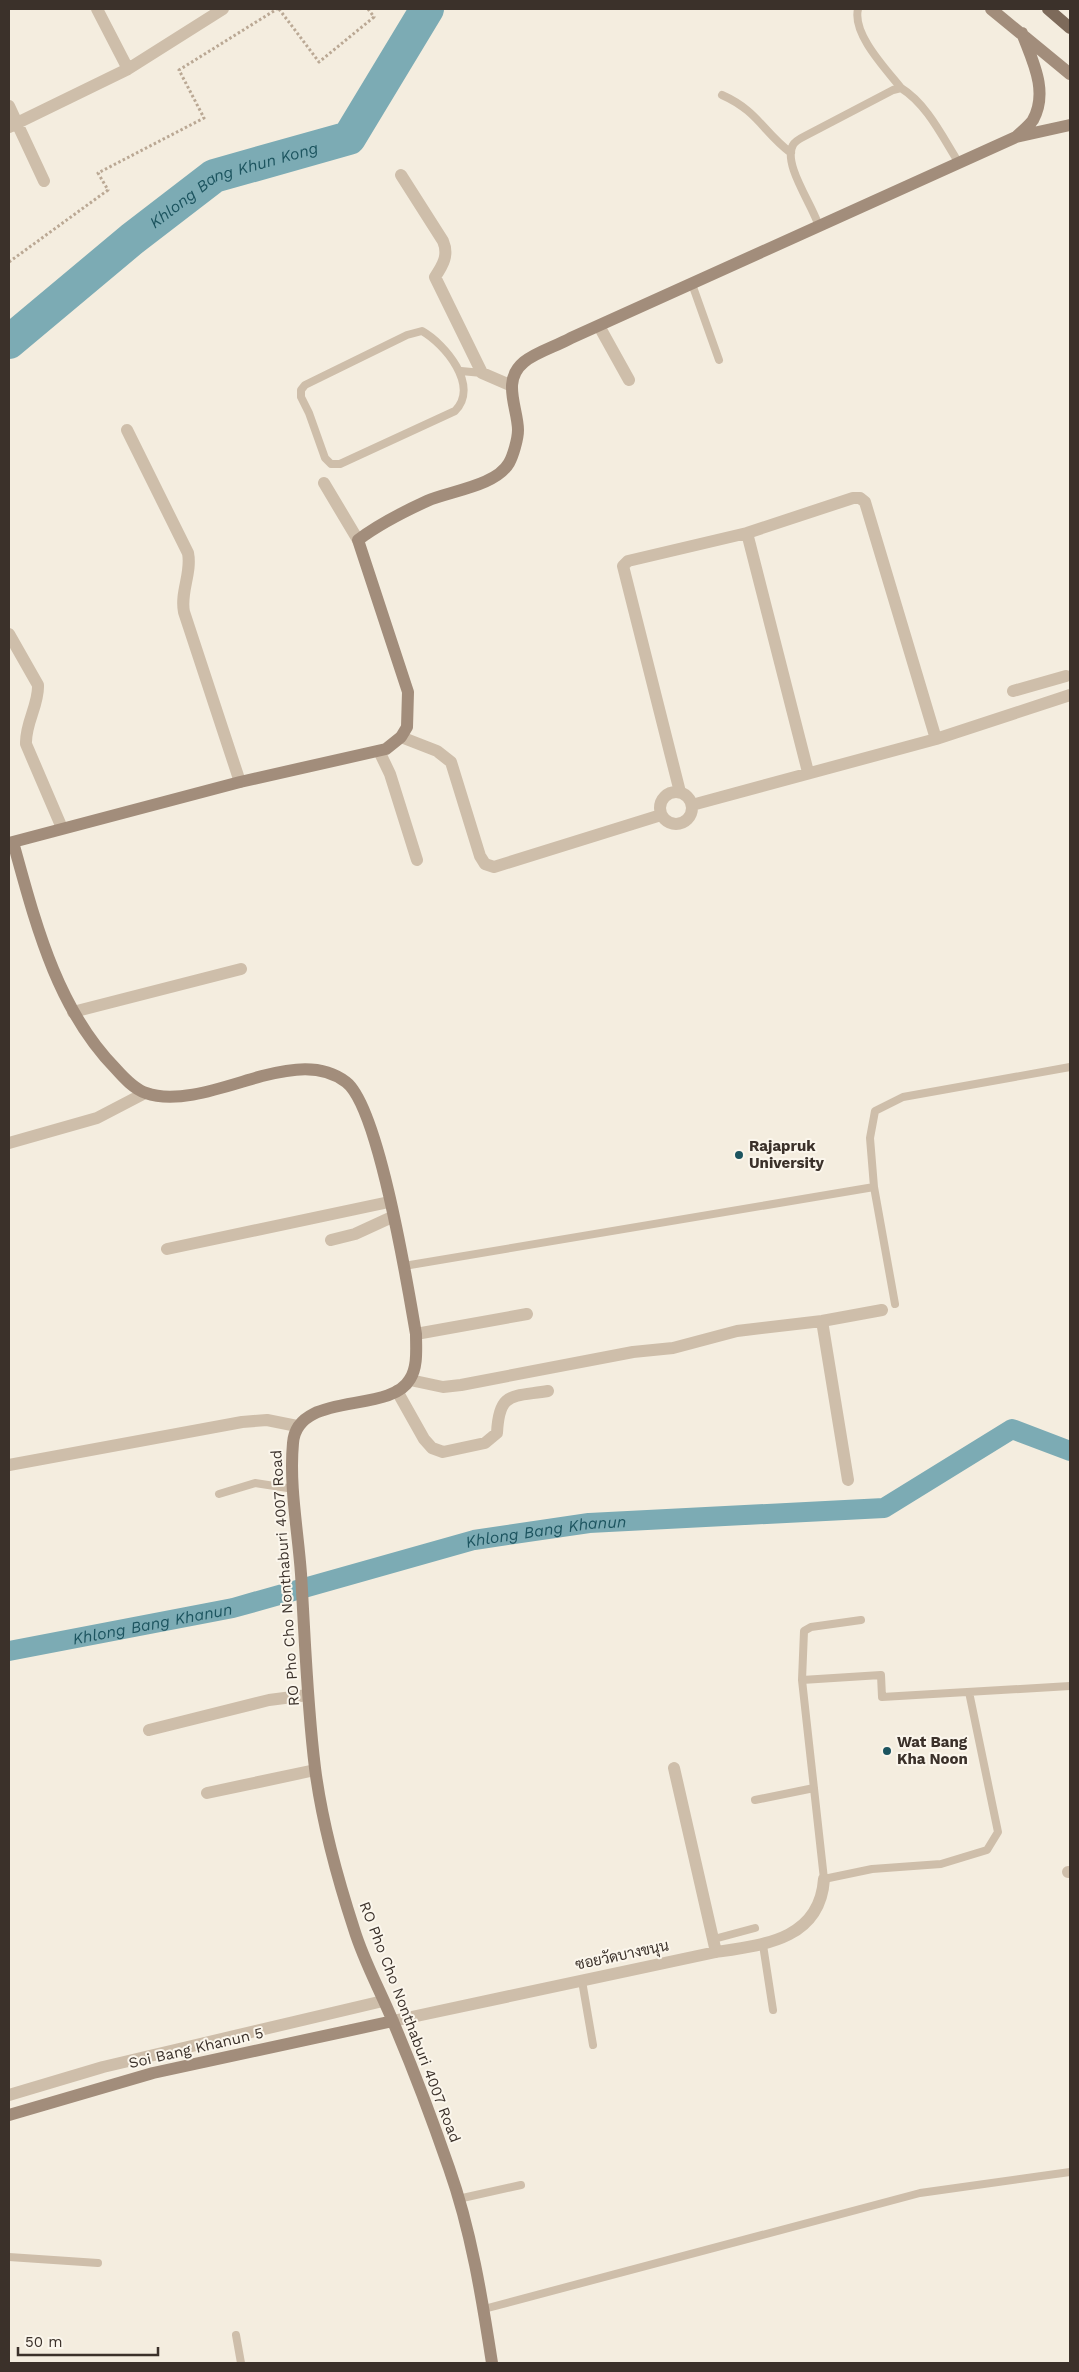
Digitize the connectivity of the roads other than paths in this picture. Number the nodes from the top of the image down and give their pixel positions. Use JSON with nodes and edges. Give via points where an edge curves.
{"nodes":[{"id":1,"x":98,"y":9,"type":"edge"},
{"id":2,"x":223,"y":9,"type":"edge"},
{"id":3,"x":858,"y":9,"type":"edge"},
{"id":4,"x":991,"y":9,"type":"edge"},
{"id":5,"x":1048,"y":9,"type":"edge"},
{"id":6,"x":1070,"y":28,"type":"edge"},
{"id":7,"x":1022,"y":33,"type":"junction"},
{"id":8,"x":128,"y":69,"type":"junction"},
{"id":9,"x":1070,"y":74,"type":"edge"},
{"id":10,"x":901,"y":88,"type":"junction"},
{"id":11,"x":722,"y":96,"type":"dead end"},
{"id":12,"x":9,"y":106,"type":"edge"},
{"id":13,"x":13,"y":125,"type":"edge"},
{"id":14,"x":1070,"y":125,"type":"edge"},
{"id":15,"x":1016,"y":137,"type":"junction"},
{"id":16,"x":791,"y":153,"type":"junction"},
{"id":17,"x":959,"y":163,"type":"junction"},
{"id":18,"x":401,"y":175,"type":"dead end"},
{"id":19,"x":44,"y":181,"type":"dead end"},
{"id":20,"x":819,"y":227,"type":"junction"},
{"id":21,"x":692,"y":284,"type":"junction"},
{"id":22,"x":599,"y":326,"type":"junction"},
{"id":23,"x":718,"y":360,"type":"dead end"},
{"id":24,"x":460,"y":371,"type":"junction"},
{"id":25,"x":482,"y":374,"type":"junction"},
{"id":26,"x":629,"y":380,"type":"dead end"},
{"id":27,"x":512,"y":386,"type":"junction"},
{"id":28,"x":127,"y":430,"type":"dead end"},
{"id":29,"x":324,"y":483,"type":"dead end"},
{"id":30,"x":747,"y":534,"type":"junction"},
{"id":31,"x":358,"y":540,"type":"junction"},
{"id":32,"x":9,"y":634,"type":"edge"},
{"id":33,"x":1069,"y":675,"type":"edge"},
{"id":34,"x":1013,"y":691,"type":"dead end"},
{"id":35,"x":1070,"y":695,"type":"edge"},
{"id":36,"x":401,"y":737,"type":"junction"},
{"id":37,"x":936,"y":738,"type":"junction"},
{"id":38,"x":379,"y":751,"type":"junction"},
{"id":39,"x":808,"y":772,"type":"junction"},
{"id":40,"x":240,"y":782,"type":"junction"},
{"id":41,"x":680,"y":792,"type":"junction"},
{"id":42,"x":692,"y":805,"type":"junction"},
{"id":43,"x":661,"y":815,"type":"junction"},
{"id":44,"x":62,"y":828,"type":"junction"},
{"id":45,"x":11,"y":842,"type":"edge"},
{"id":46,"x":417,"y":860,"type":"dead end"},
{"id":47,"x":241,"y":969,"type":"dead end"},
{"id":48,"x":73,"y":1012,"type":"junction"},
{"id":49,"x":1070,"y":1067,"type":"edge"},
{"id":50,"x":145,"y":1093,"type":"junction"},
{"id":51,"x":9,"y":1143,"type":"edge"},
{"id":52,"x":874,"y":1188,"type":"junction"},
{"id":53,"x":389,"y":1202,"type":"junction"},
{"id":54,"x":392,"y":1217,"type":"junction"},
{"id":55,"x":330,"y":1240,"type":"dead end"},
{"id":56,"x":167,"y":1249,"type":"dead end"},
{"id":57,"x":404,"y":1266,"type":"junction"},
{"id":58,"x":895,"y":1304,"type":"dead end"},
{"id":59,"x":882,"y":1310,"type":"dead end"},
{"id":60,"x":527,"y":1314,"type":"dead end"},
{"id":61,"x":822,"y":1321,"type":"junction"},
{"id":62,"x":416,"y":1334,"type":"junction"},
{"id":63,"x":410,"y":1380,"type":"junction"},
{"id":64,"x":548,"y":1390,"type":"dead end"},
{"id":65,"x":397,"y":1391,"type":"junction"},
{"id":66,"x":297,"y":1426,"type":"junction"},
{"id":67,"x":9,"y":1464,"type":"edge"},
{"id":68,"x":848,"y":1480,"type":"dead end"},
{"id":69,"x":294,"y":1489,"type":"junction"},
{"id":70,"x":219,"y":1494,"type":"dead end"},
{"id":71,"x":861,"y":1620,"type":"dead end"},
{"id":72,"x":802,"y":1680,"type":"junction"},
{"id":73,"x":1070,"y":1686,"type":"edge"},
{"id":74,"x":969,"y":1692,"type":"junction"},
{"id":75,"x":308,"y":1695,"type":"junction"},
{"id":76,"x":150,"y":1730,"type":"dead end"},
{"id":77,"x":674,"y":1768,"type":"dead end"},
{"id":78,"x":315,"y":1770,"type":"junction"},
{"id":79,"x":814,"y":1788,"type":"junction"},
{"id":80,"x":207,"y":1793,"type":"dead end"},
{"id":81,"x":755,"y":1800,"type":"dead end"},
{"id":82,"x":824,"y":1879,"type":"junction"},
{"id":83,"x":755,"y":1928,"type":"dead end"},
{"id":84,"x":714,"y":1939,"type":"junction"},
{"id":85,"x":763,"y":1945,"type":"junction"},
{"id":86,"x":716,"y":1952,"type":"junction"},
{"id":87,"x":582,"y":1981,"type":"junction"},
{"id":88,"x":383,"y":2000,"type":"junction"},
{"id":89,"x":773,"y":2010,"type":"dead end"},
{"id":90,"x":393,"y":2021,"type":"junction"},
{"id":91,"x":593,"y":2045,"type":"dead end"},
{"id":92,"x":9,"y":2095,"type":"edge"},
{"id":93,"x":9,"y":2115,"type":"edge"},
{"id":94,"x":1070,"y":2172,"type":"edge"},
{"id":95,"x":521,"y":2185,"type":"dead end"},
{"id":96,"x":458,"y":2199,"type":"junction"},
{"id":97,"x":9,"y":2257,"type":"edge"},
{"id":98,"x":98,"y":2263,"type":"dead end"},
{"id":99,"x":484,"y":2309,"type":"junction"},
{"id":100,"x":236,"y":2335,"type":"dead end"},
{"id":101,"x":240,"y":2363,"type":"edge"},
{"id":102,"x":492,"y":2363,"type":"edge"}],
"edges":[{"from":1,"to":8,"type":"street"},
{"from":2,"to":8,"type":"street"},
{"from":3,"to":10,"type":"lane","via":[[856,18],[868,44]]},
{"from":4,"to":7,"type":"street"},
{"from":5,"to":6,"type":"main road"},
{"from":7,"to":9,"type":"street"},
{"from":7,"to":15,"type":"street","via":[[1041,93],[1033,120]]},
{"from":8,"to":13,"type":"street"},
{"from":10,"to":16,"type":"lane","via":[[794,142]]},
{"from":10,"to":17,"type":"lane","via":[[911,94],[935,125]]},
{"from":11,"to":16,"type":"lane","via":[[740,103]]},
{"from":12,"to":13,"type":"street"},
{"from":13,"to":19,"type":"street"},
{"from":14,"to":15,"type":"street"},
{"from":15,"to":17,"type":"street"},
{"from":16,"to":20,"type":"lane","via":[[790,162]]},
{"from":17,"to":20,"type":"street"},
{"from":18,"to":25,"type":"street","via":[[444,241],[447,250],[445,260],[435,277]]},
{"from":20,"to":21,"type":"street"},
{"from":21,"to":22,"type":"street"},
{"from":21,"to":23,"type":"lane"},
{"from":22,"to":26,"type":"street"},
{"from":22,"to":27,"type":"street","via":[[524,362],[514,374]]},
{"from":24,"to":24,"type":"lane","via":[[432,337],[422,331],[407,335],[305,385],[301,397],[310,413],[325,458],[331,464],[340,464],[455,411],[463,403]]},
{"from":24,"to":25,"type":"lane"},
{"from":25,"to":27,"type":"street"},
{"from":27,"to":31,"type":"street","via":[[518,431],[508,464],[491,479],[429,500],[382,522]]},
{"from":28,"to":40,"type":"street","via":[[188,553],[189,573],[182,602],[184,612]]},
{"from":29,"to":31,"type":"street"},
{"from":30,"to":37,"type":"street","via":[[853,498],[865,502]]},
{"from":30,"to":39,"type":"street"},
{"from":30,"to":41,"type":"street","via":[[628,561],[623,566]]},
{"from":31,"to":36,"type":"street","via":[[408,692],[407,727]]},
{"from":32,"to":44,"type":"street","via":[[38,685],[26,744]]},
{"from":33,"to":34,"type":"street"},
{"from":35,"to":37,"type":"street"},
{"from":36,"to":38,"type":"street","via":[[386,750]]},
{"from":36,"to":43,"type":"street","via":[[437,751],[451,762],[480,856],[485,864],[494,867]]},
{"from":37,"to":39,"type":"street"},
{"from":38,"to":40,"type":"street"},
{"from":38,"to":46,"type":"street","via":[[390,774]]},
{"from":39,"to":42,"type":"street"},
{"from":40,"to":44,"type":"street"},
{"from":41,"to":42,"type":"street"},
{"from":41,"to":43,"type":"street","via":[[666,795],[659,808]]},
{"from":42,"to":43,"type":"street","via":[[691,816],[680,824],[665,821]]},
{"from":44,"to":45,"type":"street"},
{"from":45,"to":48,"type":"street","via":[[43,942]]},
{"from":47,"to":48,"type":"street"},
{"from":48,"to":50,"type":"street","via":[[108,1062]]},
{"from":49,"to":52,"type":"lane","via":[[903,1097],[875,1110],[870,1138]]},
{"from":50,"to":51,"type":"street","via":[[96,1118]]},
{"from":50,"to":53,"type":"street","via":[[182,1095],[298,1069],[331,1073],[348,1083],[366,1112]]},
{"from":52,"to":57,"type":"lane"},
{"from":52,"to":58,"type":"lane"},
{"from":53,"to":54,"type":"street"},
{"from":53,"to":56,"type":"street"},
{"from":54,"to":55,"type":"street","via":[[354,1234]]},
{"from":54,"to":57,"type":"street"},
{"from":57,"to":62,"type":"street"},
{"from":59,"to":61,"type":"street"},
{"from":60,"to":62,"type":"street"},
{"from":61,"to":63,"type":"street","via":[[737,1331],[673,1348],[633,1352],[461,1385],[443,1387]]},
{"from":61,"to":68,"type":"street"},
{"from":62,"to":63,"type":"street","via":[[415,1366]]},
{"from":63,"to":65,"type":"street"},
{"from":64,"to":65,"type":"street","via":[[513,1396],[504,1401],[498,1411],[497,1433],[485,1443],[443,1452],[432,1448],[424,1439]]},
{"from":65,"to":66,"type":"street","via":[[315,1413]]},
{"from":66,"to":67,"type":"street","via":[[267,1420],[242,1422]]},
{"from":66,"to":69,"type":"street","name":"RO Pho Cho Nonthaburi 4007 Road","via":[[293,1440]]},
{"from":69,"to":70,"type":"lane","via":[[255,1483]]},
{"from":69,"to":75,"type":"street","name":"RO Pho Cho Nonthaburi 4007 Road"},
{"from":71,"to":72,"type":"lane","via":[[811,1627],[804,1631]]},
{"from":72,"to":74,"type":"lane","via":[[881,1675],[882,1696]]},
{"from":72,"to":79,"type":"lane"},
{"from":73,"to":74,"type":"lane"},
{"from":74,"to":82,"type":"lane","via":[[998,1832],[987,1850],[940,1864],[872,1869]]},
{"from":75,"to":76,"type":"street","via":[[269,1700]]},
{"from":75,"to":78,"type":"street","name":"RO Pho Cho Nonthaburi 4007 Road"},
{"from":77,"to":84,"type":"street"},
{"from":78,"to":80,"type":"street"},
{"from":78,"to":88,"type":"street","name":"RO Pho Cho Nonthaburi 4007 Road","via":[[323,1818],[355,1932]]},
{"from":79,"to":81,"type":"lane"},
{"from":79,"to":82,"type":"lane"},
{"from":82,"to":85,"type":"street","name":"ซอยวัดบางขนุน","via":[[823,1894],[812,1917],[802,1928]]},
{"from":83,"to":84,"type":"lane"},
{"from":84,"to":86,"type":"street"},
{"from":85,"to":86,"type":"street","name":"ซอยวัดบางขนุน"},
{"from":85,"to":89,"type":"lane"},
{"from":86,"to":87,"type":"street","name":"ซอยวัดบางขนุน"},
{"from":87,"to":90,"type":"street","name":"ซอยวัดบางขนุน"},
{"from":87,"to":91,"type":"lane"},
{"from":88,"to":90,"type":"street","name":"RO Pho Cho Nonthaburi 4007 Road"},
{"from":88,"to":92,"type":"street","via":[[112,2065]]},
{"from":90,"to":93,"type":"street","name":"Soi Bang Khanun 5","via":[[153,2073]]},
{"from":90,"to":96,"type":"street","name":"RO Pho Cho Nonthaburi 4007 Road","via":[[440,2141]]},
{"from":94,"to":99,"type":"lane","via":[[920,2193]]},
{"from":95,"to":96,"type":"lane"},
{"from":96,"to":99,"type":"street","name":"RO Pho Cho Nonthaburi 4007 Road"},
{"from":97,"to":98,"type":"lane"},
{"from":99,"to":102,"type":"street","name":"RO Pho Cho Nonthaburi 4007 Road"},
{"from":100,"to":101,"type":"lane"}]}
